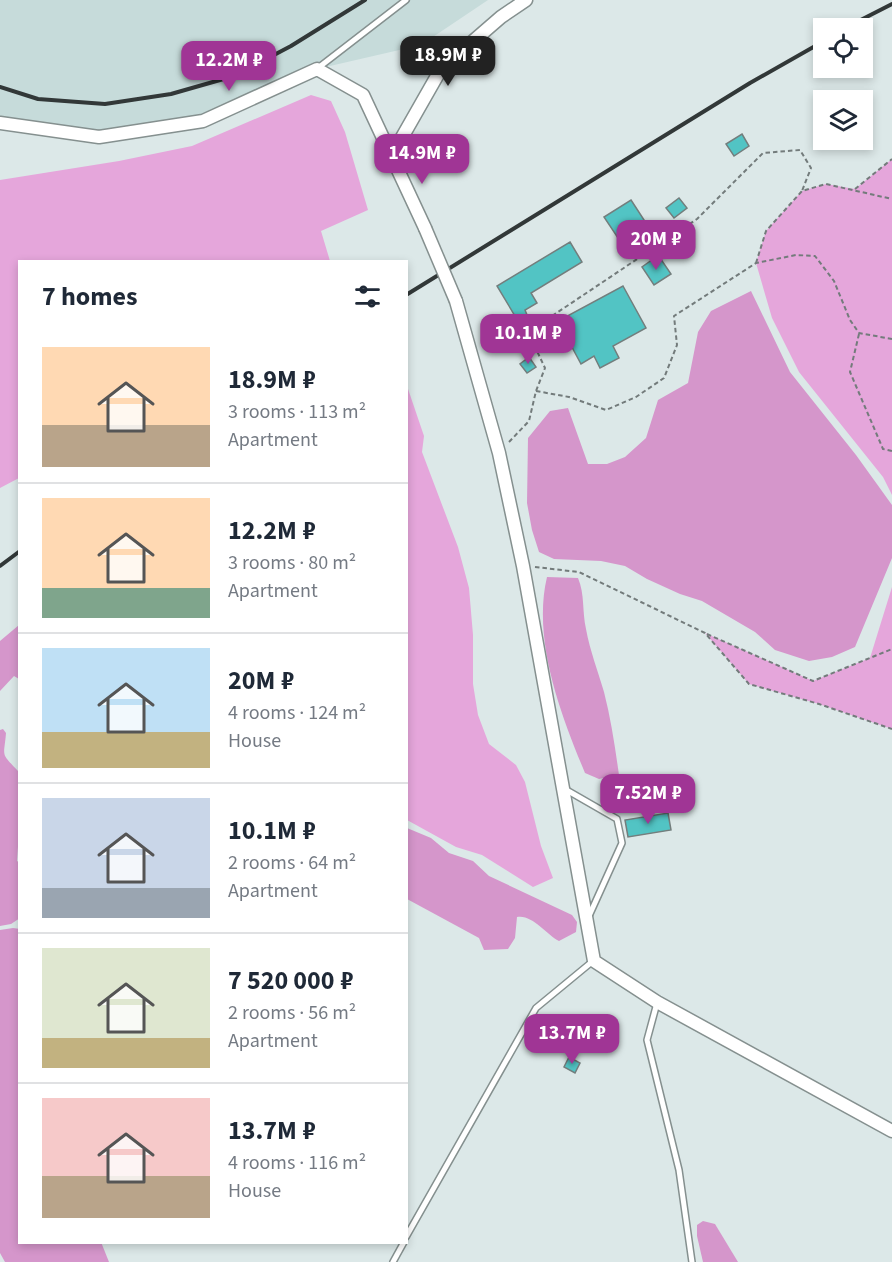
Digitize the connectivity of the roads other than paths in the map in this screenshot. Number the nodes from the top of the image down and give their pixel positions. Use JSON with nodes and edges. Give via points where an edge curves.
{"nodes":[{"id":1,"x":406,"y":0,"type":"edge"},
{"id":2,"x":526,"y":0,"type":"edge"},
{"id":3,"x":316,"y":69,"type":"junction"},
{"id":4,"x":0,"y":123,"type":"edge"},
{"id":5,"x":392,"y":154,"type":"junction"},
{"id":6,"x":562,"y":787,"type":"junction"},
{"id":7,"x":587,"y":921,"type":"junction"},
{"id":8,"x":594,"y":961,"type":"junction"},
{"id":9,"x":657,"y":1002,"type":"junction"},
{"id":10,"x":892,"y":1131,"type":"edge"},
{"id":11,"x":408,"y":1234,"type":"edge"},
{"id":12,"x":403,"y":1244,"type":"edge"},
{"id":13,"x":393,"y":1262,"type":"edge"},
{"id":14,"x":692,"y":1262,"type":"edge"}],
"edges":[{"from":1,"to":3,"type":"lane"},
{"from":2,"to":5,"type":"street","via":[[441,69]]},
{"from":3,"to":4,"type":"street","via":[[203,121],[99,137]]},
{"from":3,"to":5,"type":"street","via":[[363,95]]},
{"from":5,"to":6,"type":"street","bridge":true,"via":[[456,301],[499,453]]},
{"from":6,"to":7,"type":"street"},
{"from":6,"to":7,"type":"lane","via":[[618,819],[621,835],[622,843]]},
{"from":7,"to":8,"type":"street"},
{"from":8,"to":9,"type":"street"},
{"from":8,"to":11,"type":"lane","via":[[536,1008]]},
{"from":9,"to":10,"type":"street"},
{"from":9,"to":14,"type":"lane","via":[[647,1040],[679,1170]]},
{"from":12,"to":13,"type":"lane"}]}
